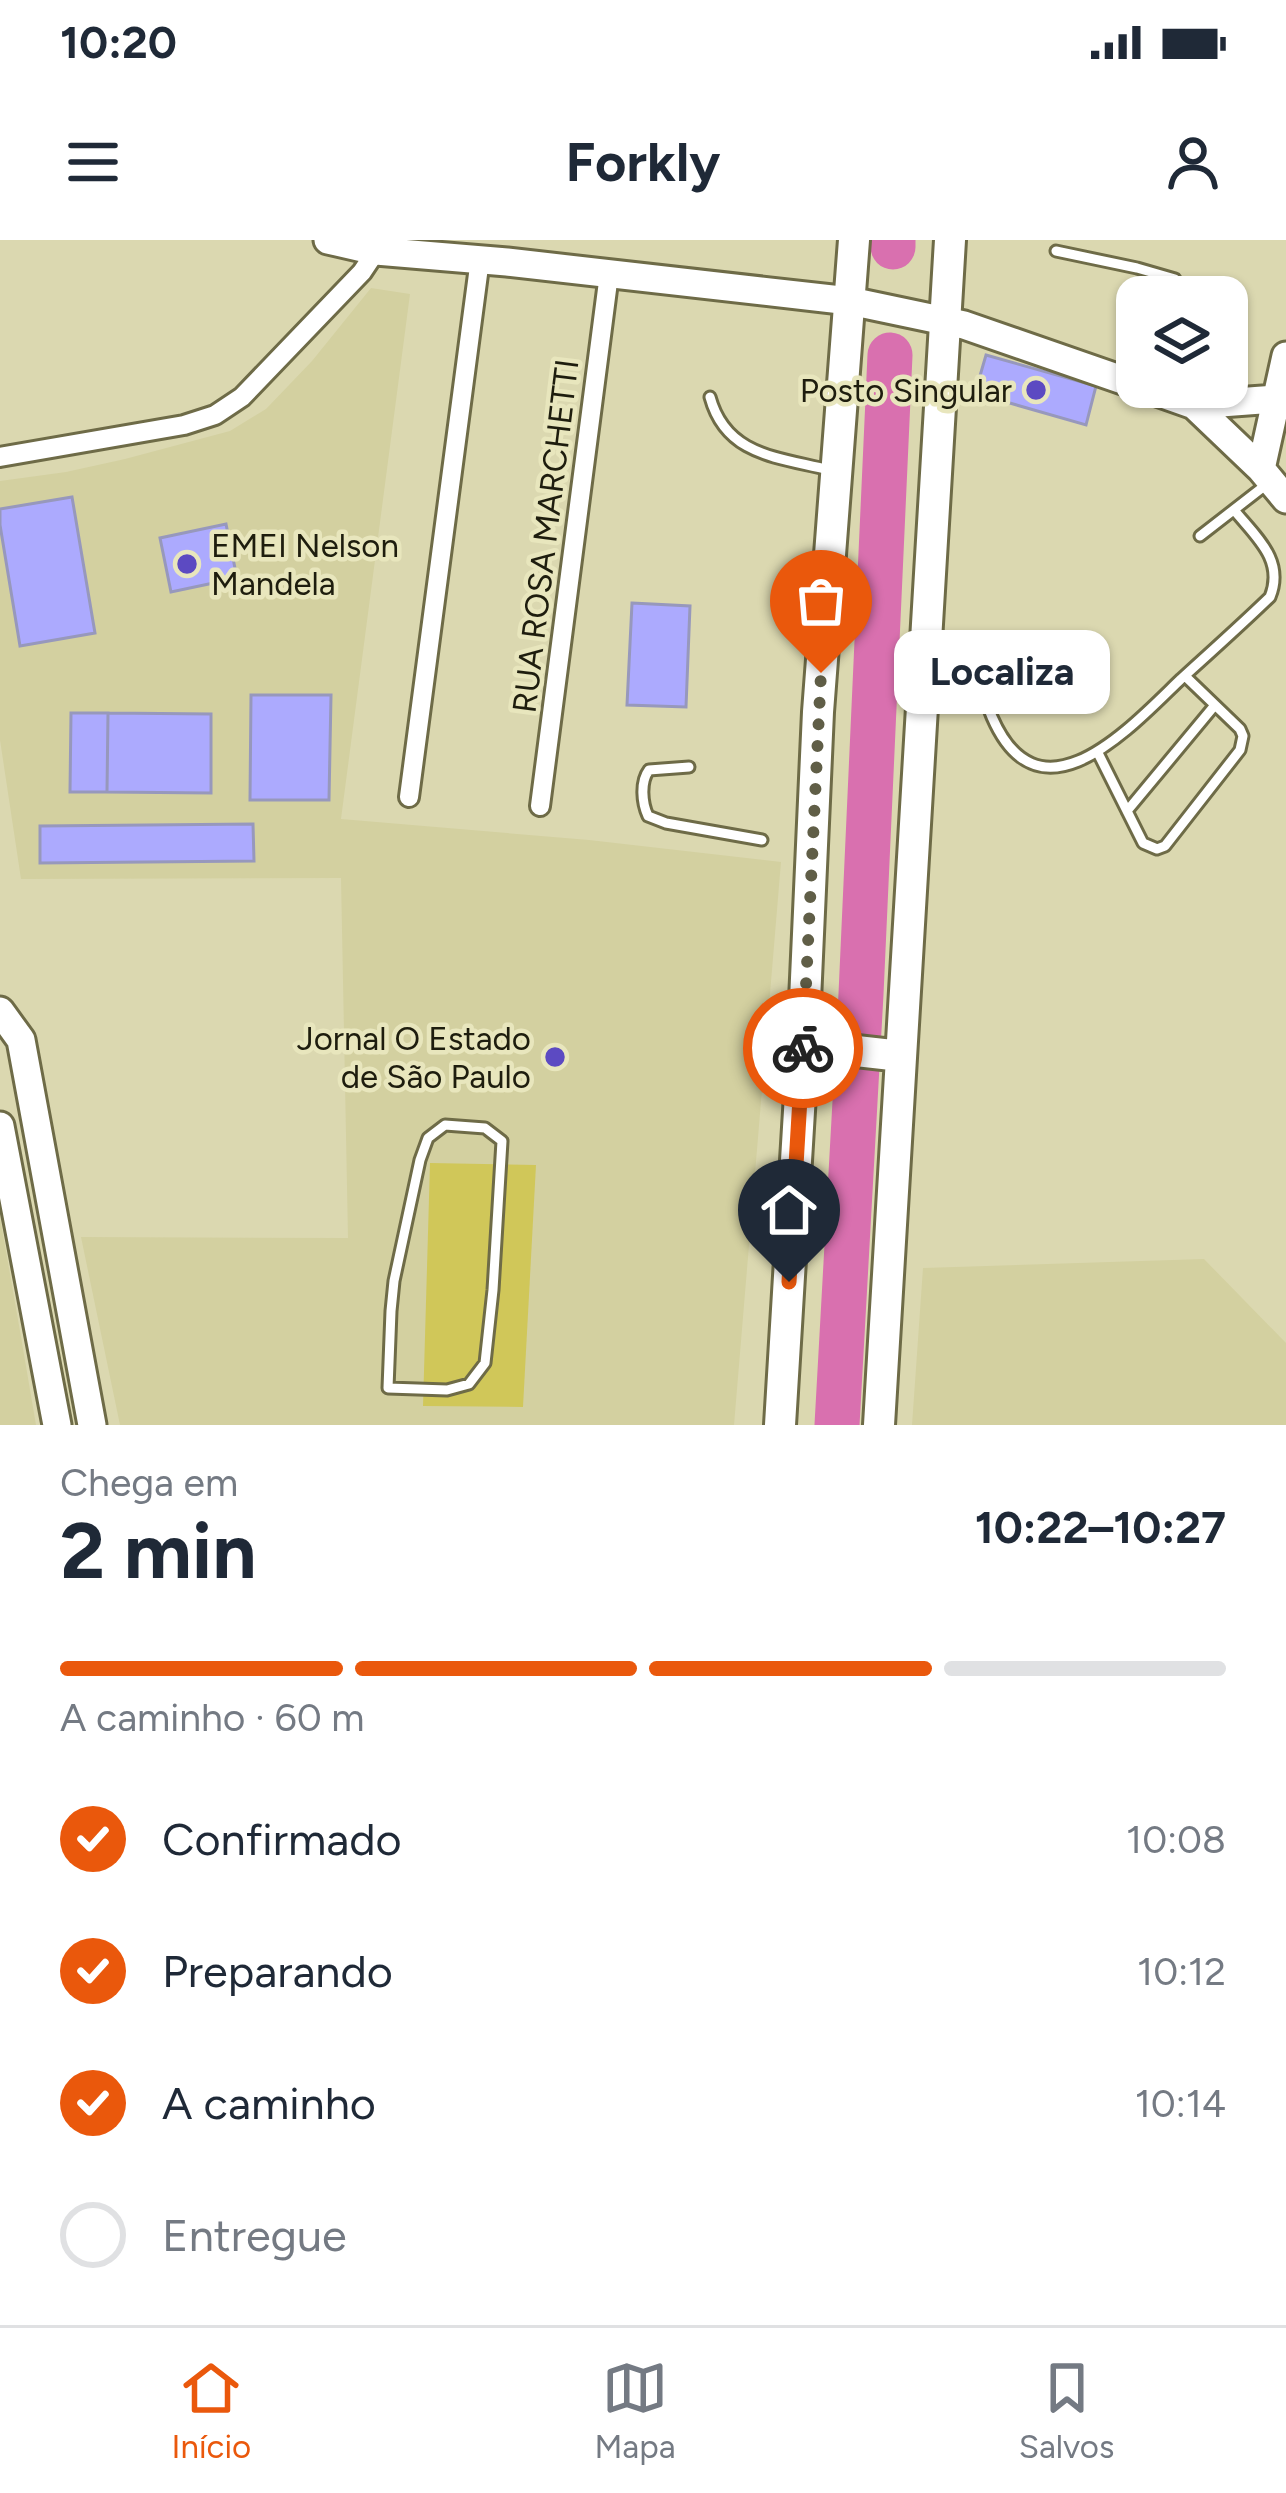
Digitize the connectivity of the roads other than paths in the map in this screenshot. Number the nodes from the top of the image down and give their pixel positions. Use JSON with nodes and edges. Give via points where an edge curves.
{"nodes":[{"id":1,"x":328,"y":240,"type":"edge"},
{"id":2,"x":854,"y":240,"type":"edge"},
{"id":3,"x":950,"y":240,"type":"edge"},
{"id":4,"x":376,"y":251,"type":"junction"},
{"id":5,"x":1056,"y":251,"type":"dead end"},
{"id":6,"x":499,"y":254,"type":"edge"},
{"id":7,"x":609,"y":274,"type":"junction"},
{"id":8,"x":1165,"y":276,"type":"edge"},
{"id":9,"x":850,"y":301,"type":"junction"},
{"id":10,"x":945,"y":320,"type":"junction"},
{"id":11,"x":1286,"y":356,"type":"edge"},
{"id":12,"x":1116,"y":378,"type":"edge"},
{"id":13,"x":710,"y":397,"type":"dead end"},
{"id":14,"x":1275,"y":398,"type":"junction"},
{"id":15,"x":1248,"y":400,"type":"edge"},
{"id":16,"x":1197,"y":408,"type":"edge"},
{"id":17,"x":0,"y":457,"type":"edge"},
{"id":18,"x":837,"y":472,"type":"junction"},
{"id":19,"x":1273,"y":483,"type":"edge"},
{"id":20,"x":1234,"y":510,"type":"junction"},
{"id":21,"x":1200,"y":536,"type":"dead end"},
{"id":22,"x":926,"y":632,"type":"junction"},
{"id":23,"x":1185,"y":676,"type":"junction"},
{"id":24,"x":1215,"y":705,"type":"junction"},
{"id":25,"x":1097,"y":753,"type":"junction"},
{"id":26,"x":689,"y":767,"type":"dead end"},
{"id":27,"x":410,"y":797,"type":"dead end"},
{"id":28,"x":540,"y":806,"type":"dead end"},
{"id":29,"x":1127,"y":811,"type":"junction"},
{"id":30,"x":762,"y":840,"type":"dead end"},
{"id":31,"x":0,"y":1011,"type":"edge"},
{"id":32,"x":10,"y":1041,"type":"edge"},
{"id":33,"x":803,"y":1045,"type":"junction"},
{"id":34,"x":901,"y":1056,"type":"junction"},
{"id":35,"x":0,"y":1126,"type":"edge"},
{"id":36,"x":86,"y":1386,"type":"junction"},
{"id":37,"x":388,"y":1388,"type":"joint"},
{"id":38,"x":57,"y":1425,"type":"edge"},
{"id":39,"x":67,"y":1425,"type":"edge"},
{"id":40,"x":92,"y":1425,"type":"edge"},
{"id":41,"x":780,"y":1425,"type":"edge"},
{"id":42,"x":879,"y":1425,"type":"edge"}],
"edges":[{"from":1,"to":4,"type":"street"},
{"from":2,"to":9,"type":"main road"},
{"from":3,"to":10,"type":"main road"},
{"from":4,"to":6,"type":"street"},
{"from":4,"to":17,"type":"street","via":[[242,397],[215,415]]},
{"from":5,"to":8,"type":"lane"},
{"from":6,"to":7,"type":"street"},
{"from":6,"to":27,"type":"street"},
{"from":7,"to":9,"type":"street"},
{"from":7,"to":28,"type":"street","name":"RUA ROSA MARCHETTI"},
{"from":9,"to":10,"type":"street"},
{"from":9,"to":18,"type":"main road"},
{"from":10,"to":12,"type":"street"},
{"from":10,"to":22,"type":"main road"},
{"from":11,"to":14,"type":"street"},
{"from":13,"to":18,"type":"lane","via":[[717,421],[760,453]]},
{"from":14,"to":15,"type":"street"},
{"from":14,"to":19,"type":"street"},
{"from":16,"to":19,"type":"street"},
{"from":18,"to":33,"type":"main road"},
{"from":19,"to":20,"type":"lane"},
{"from":20,"to":21,"type":"lane"},
{"from":20,"to":23,"type":"lane","via":[[1265,549],[1276,582],[1270,597]]},
{"from":22,"to":25,"type":"lane","via":[[972,656],[992,716],[1022,759],[1049,768]]},
{"from":22,"to":34,"type":"main road"},
{"from":23,"to":24,"type":"lane"},
{"from":23,"to":25,"type":"lane"},
{"from":24,"to":29,"type":"lane"},
{"from":24,"to":29,"type":"lane","via":[[1240,729],[1240,750],[1165,846],[1143,843]]},
{"from":25,"to":29,"type":"lane"},
{"from":26,"to":30,"type":"lane","via":[[649,770],[648,816]]},
{"from":31,"to":32,"type":"street"},
{"from":32,"to":36,"type":"street"},
{"from":33,"to":34,"type":"main road"},
{"from":33,"to":41,"type":"main road"},
{"from":34,"to":42,"type":"main road"},
{"from":35,"to":38,"type":"street"},
{"from":36,"to":39,"type":"street"},
{"from":36,"to":40,"type":"street"},
{"from":37,"to":37,"type":"lane","via":[[392,1296],[419,1160],[445,1125],[485,1128],[502,1141],[485,1363],[469,1384],[447,1390]]}]}
